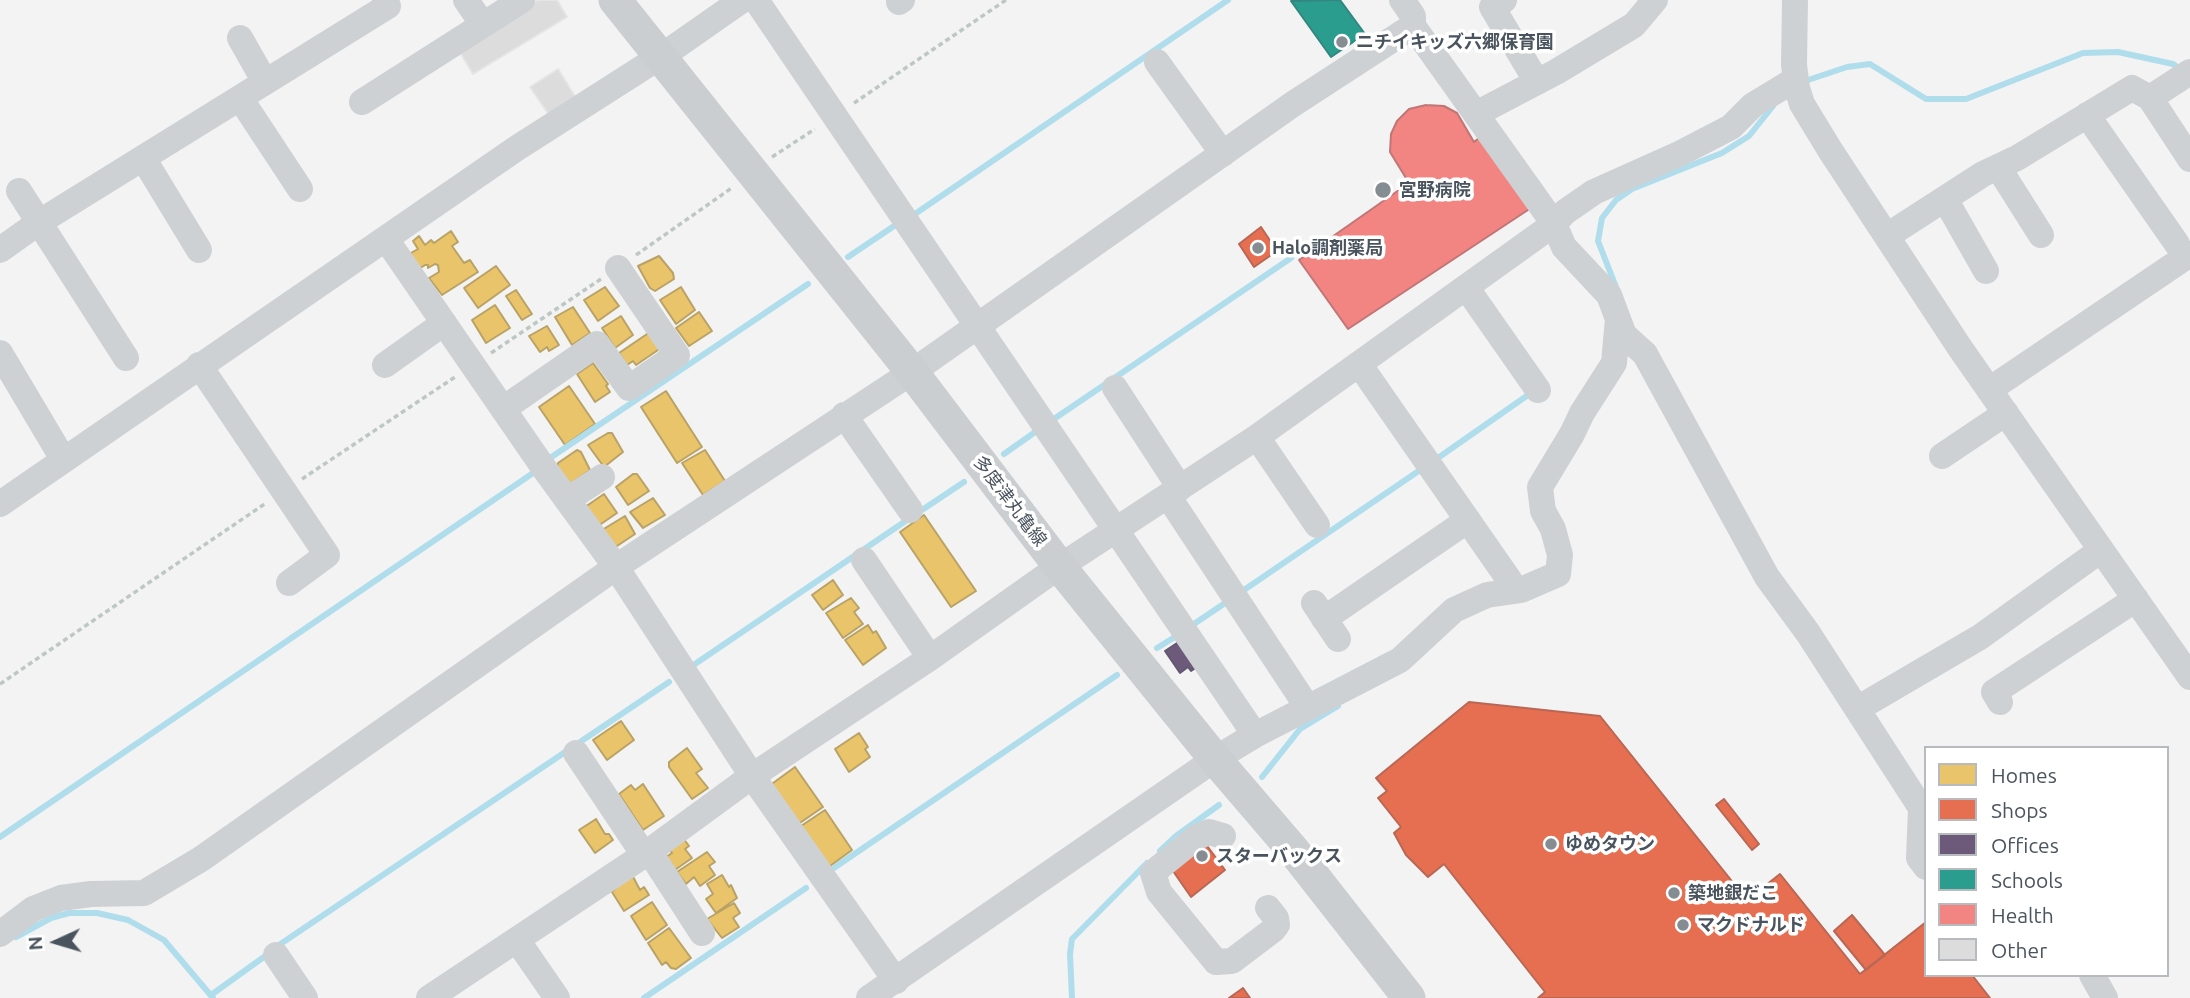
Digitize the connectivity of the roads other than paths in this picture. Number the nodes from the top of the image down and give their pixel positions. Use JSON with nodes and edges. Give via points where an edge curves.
{"nodes":[{"id":1,"x":385,"y":0,"type":"edge"},
{"id":2,"x":466,"y":0,"type":"edge"},
{"id":3,"x":522,"y":0,"type":"edge"},
{"id":4,"x":615,"y":0,"type":"edge"},
{"id":5,"x":742,"y":0,"type":"edge"},
{"id":6,"x":756,"y":0,"type":"edge"},
{"id":7,"x":1402,"y":0,"type":"edge"},
{"id":8,"x":1504,"y":0,"type":"edge"},
{"id":9,"x":1655,"y":0,"type":"edge"},
{"id":10,"x":1795,"y":0,"type":"edge"},
{"id":11,"x":483,"y":25,"type":"junction"},
{"id":12,"x":1413,"y":26,"type":"junction"},
{"id":13,"x":240,"y":38,"type":"dead end"},
{"id":14,"x":660,"y":57,"type":"junction"},
{"id":15,"x":1157,"y":62,"type":"dead end"},
{"id":16,"x":2183,"y":77,"type":"edge"},
{"id":17,"x":1796,"y":79,"type":"junction"},
{"id":18,"x":265,"y":82,"type":"junction"},
{"id":19,"x":1537,"y":82,"type":"junction"},
{"id":20,"x":240,"y":98,"type":"junction"},
{"id":21,"x":2150,"y":98,"type":"junction"},
{"id":22,"x":362,"y":102,"type":"dead end"},
{"id":23,"x":1476,"y":114,"type":"junction"},
{"id":24,"x":2087,"y":116,"type":"junction"},
{"id":25,"x":1223,"y":154,"type":"junction"},
{"id":26,"x":142,"y":158,"type":"junction"},
{"id":27,"x":2190,"y":159,"type":"edge"},
{"id":28,"x":1998,"y":167,"type":"junction"},
{"id":29,"x":300,"y":189,"type":"dead end"},
{"id":30,"x":19,"y":191,"type":"dead end"},
{"id":31,"x":1945,"y":199,"type":"junction"},
{"id":32,"x":37,"y":223,"type":"junction"},
{"id":33,"x":1554,"y":224,"type":"junction"},
{"id":34,"x":2040,"y":235,"type":"dead end"},
{"id":35,"x":1887,"y":236,"type":"junction"},
{"id":36,"x":386,"y":239,"type":"junction"},
{"id":37,"x":2184,"y":249,"type":"edge"},
{"id":38,"x":0,"y":250,"type":"edge"},
{"id":39,"x":199,"y":250,"type":"dead end"},
{"id":40,"x":618,"y":268,"type":"road end"},
{"id":41,"x":1986,"y":271,"type":"dead end"},
{"id":42,"x":1466,"y":287,"type":"junction"},
{"id":43,"x":444,"y":323,"type":"junction"},
{"id":44,"x":978,"y":326,"type":"junction"},
{"id":45,"x":1621,"y":327,"type":"junction"},
{"id":46,"x":0,"y":353,"type":"edge"},
{"id":47,"x":126,"y":358,"type":"dead end"},
{"id":48,"x":1359,"y":364,"type":"junction"},
{"id":49,"x":199,"y":365,"type":"junction"},
{"id":50,"x":385,"y":365,"type":"dead end"},
{"id":51,"x":912,"y":372,"type":"junction"},
{"id":52,"x":1115,"y":388,"type":"dead end"},
{"id":53,"x":1538,"y":390,"type":"dead end"},
{"id":54,"x":1989,"y":390,"type":"junction"},
{"id":55,"x":503,"y":409,"type":"junction"},
{"id":56,"x":2006,"y":413,"type":"junction"},
{"id":57,"x":844,"y":415,"type":"junction"},
{"id":58,"x":1257,"y":437,"type":"junction"},
{"id":59,"x":1942,"y":456,"type":"dead end"},
{"id":60,"x":63,"y":459,"type":"junction"},
{"id":61,"x":602,"y":477,"type":"dead end"},
{"id":62,"x":1174,"y":492,"type":"junction"},
{"id":63,"x":567,"y":500,"type":"junction"},
{"id":64,"x":0,"y":504,"type":"edge"},
{"id":65,"x":910,"y":510,"type":"dead end"},
{"id":66,"x":1468,"y":520,"type":"junction"},
{"id":67,"x":1317,"y":525,"type":"dead end"},
{"id":68,"x":1116,"y":530,"type":"junction"},
{"id":69,"x":2101,"y":550,"type":"junction"},
{"id":70,"x":864,"y":560,"type":"dead end"},
{"id":71,"x":616,"y":567,"type":"junction"},
{"id":72,"x":1060,"y":567,"type":"junction"},
{"id":73,"x":1510,"y":581,"type":"dead end"},
{"id":74,"x":289,"y":583,"type":"dead end"},
{"id":75,"x":2136,"y":599,"type":"junction"},
{"id":76,"x":1325,"y":620,"type":"dead end"},
{"id":77,"x":930,"y":658,"type":"junction"},
{"id":78,"x":2190,"y":677,"type":"edge"},
{"id":79,"x":2000,"y":702,"type":"dead end"},
{"id":80,"x":1308,"y":708,"type":"junction"},
{"id":81,"x":1857,"y":709,"type":"junction"},
{"id":82,"x":1255,"y":735,"type":"junction"},
{"id":83,"x":576,"y":753,"type":"dead end"},
{"id":84,"x":1214,"y":759,"type":"junction"},
{"id":85,"x":752,"y":776,"type":"junction"},
{"id":86,"x":1223,"y":836,"type":"dead end"},
{"id":87,"x":646,"y":853,"type":"junction"},
{"id":88,"x":1924,"y":864,"type":"edge"},
{"id":89,"x":1268,"y":908,"type":"dead end"},
{"id":90,"x":702,"y":933,"type":"dead end"},
{"id":91,"x":0,"y":934,"type":"edge"},
{"id":92,"x":517,"y":940,"type":"junction"},
{"id":93,"x":276,"y":955,"type":"dead end"},
{"id":94,"x":2093,"y":977,"type":"edge"},
{"id":95,"x":896,"y":981,"type":"junction"},
{"id":96,"x":305,"y":998,"type":"edge"},
{"id":97,"x":429,"y":998,"type":"edge"},
{"id":98,"x":557,"y":998,"type":"edge"},
{"id":99,"x":869,"y":998,"type":"edge"},
{"id":100,"x":1409,"y":998,"type":"edge"},
{"id":101,"x":2105,"y":998,"type":"edge"}],
"edges":[{"from":1,"to":18,"type":"street","via":[[388,6]]},
{"from":2,"to":11,"type":"street"},
{"from":3,"to":11,"type":"street"},
{"from":4,"to":14,"type":"main road","name":"多度津丸亀線"},
{"from":5,"to":14,"type":"street"},
{"from":6,"to":44,"type":"street"},
{"from":7,"to":12,"type":"street","via":[[1413,16]]},
{"from":8,"to":19,"type":"street","via":[[1492,7]]},
{"from":9,"to":19,"type":"street","via":[[1634,25]]},
{"from":10,"to":17,"type":"street"},
{"from":11,"to":22,"type":"street"},
{"from":12,"to":23,"type":"street"},
{"from":12,"to":25,"type":"street"},
{"from":13,"to":18,"type":"street"},
{"from":14,"to":36,"type":"street"},
{"from":14,"to":51,"type":"main road","name":"多度津丸亀線"},
{"from":15,"to":25,"type":"street"},
{"from":16,"to":21,"type":"street"},
{"from":17,"to":33,"type":"street","via":[[1753,105],[1731,127],[1594,192]]},
{"from":17,"to":35,"type":"street","via":[[1802,104]]},
{"from":18,"to":20,"type":"street"},
{"from":19,"to":23,"type":"street"},
{"from":20,"to":26,"type":"street"},
{"from":20,"to":29,"type":"street"},
{"from":21,"to":24,"type":"street","via":[[2132,88]]},
{"from":21,"to":27,"type":"street"},
{"from":23,"to":33,"type":"street"},
{"from":24,"to":28,"type":"street"},
{"from":24,"to":37,"type":"street"},
{"from":25,"to":44,"type":"street"},
{"from":26,"to":32,"type":"street"},
{"from":26,"to":39,"type":"street"},
{"from":28,"to":31,"type":"street"},
{"from":28,"to":34,"type":"street"},
{"from":30,"to":32,"type":"street"},
{"from":31,"to":35,"type":"street"},
{"from":31,"to":41,"type":"street"},
{"from":32,"to":38,"type":"street"},
{"from":32,"to":47,"type":"street"},
{"from":33,"to":42,"type":"street"},
{"from":33,"to":45,"type":"street","via":[[1564,247],[1609,295]]},
{"from":35,"to":54,"type":"street"},
{"from":36,"to":43,"type":"street"},
{"from":36,"to":49,"type":"street"},
{"from":37,"to":54,"type":"street"},
{"from":40,"to":55,"type":"street","via":[[677,355],[629,388],[597,344]]},
{"from":42,"to":48,"type":"street"},
{"from":42,"to":53,"type":"street"},
{"from":43,"to":50,"type":"street"},
{"from":43,"to":55,"type":"street"},
{"from":44,"to":51,"type":"street"},
{"from":44,"to":68,"type":"street"},
{"from":45,"to":80,"type":"street","via":[[1614,363],[1540,487],[1543,511],[1560,555],[1558,574],[1454,610],[1400,660]]},
{"from":45,"to":81,"type":"street","via":[[1646,354],[1767,577]]},
{"from":46,"to":60,"type":"street"},
{"from":48,"to":58,"type":"street"},
{"from":48,"to":66,"type":"street"},
{"from":49,"to":60,"type":"street"},
{"from":49,"to":74,"type":"street","via":[[327,555]]},
{"from":51,"to":57,"type":"street"},
{"from":51,"to":72,"type":"main road","name":"多度津丸亀線"},
{"from":52,"to":62,"type":"street"},
{"from":54,"to":56,"type":"street"},
{"from":55,"to":63,"type":"street"},
{"from":56,"to":59,"type":"street"},
{"from":56,"to":69,"type":"street"},
{"from":57,"to":65,"type":"street"},
{"from":57,"to":71,"type":"street"},
{"from":58,"to":62,"type":"street"},
{"from":58,"to":67,"type":"street"},
{"from":60,"to":64,"type":"street"},
{"from":61,"to":63,"type":"street"},
{"from":62,"to":68,"type":"street"},
{"from":62,"to":80,"type":"street"},
{"from":63,"to":71,"type":"street"},
{"from":66,"to":73,"type":"street"},
{"from":66,"to":76,"type":"street"},
{"from":68,"to":72,"type":"street"},
{"from":68,"to":82,"type":"street"},
{"from":69,"to":75,"type":"street"},
{"from":69,"to":81,"type":"street","via":[[1980,636]]},
{"from":70,"to":77,"type":"street"},
{"from":71,"to":85,"type":"street"},
{"from":71,"to":91,"type":"street","via":[[201,859],[144,893],[61,898],[33,909]]},
{"from":72,"to":77,"type":"street"},
{"from":72,"to":84,"type":"main road","name":"多度津丸亀線"},
{"from":75,"to":78,"type":"street"},
{"from":75,"to":79,"type":"street","via":[[1994,692]]},
{"from":77,"to":85,"type":"street"},
{"from":80,"to":82,"type":"street"},
{"from":81,"to":88,"type":"street","via":[[1921,808],[1919,858]]},
{"from":82,"to":84,"type":"street"},
{"from":83,"to":87,"type":"street"},
{"from":84,"to":95,"type":"street"},
{"from":84,"to":100,"type":"main road","name":"多度津丸亀線","via":[[1293,850]]},
{"from":85,"to":87,"type":"street"},
{"from":85,"to":95,"type":"street"},
{"from":86,"to":89,"type":"street","via":[[1209,832],[1196,838],[1153,873],[1159,892],[1216,962],[1232,961],[1273,930],[1276,918]]},
{"from":87,"to":90,"type":"street","via":[[692,900]]},
{"from":87,"to":92,"type":"street"},
{"from":92,"to":97,"type":"street"},
{"from":92,"to":98,"type":"street"},
{"from":93,"to":96,"type":"street"},
{"from":94,"to":101,"type":"street"},
{"from":95,"to":99,"type":"street"}]}
